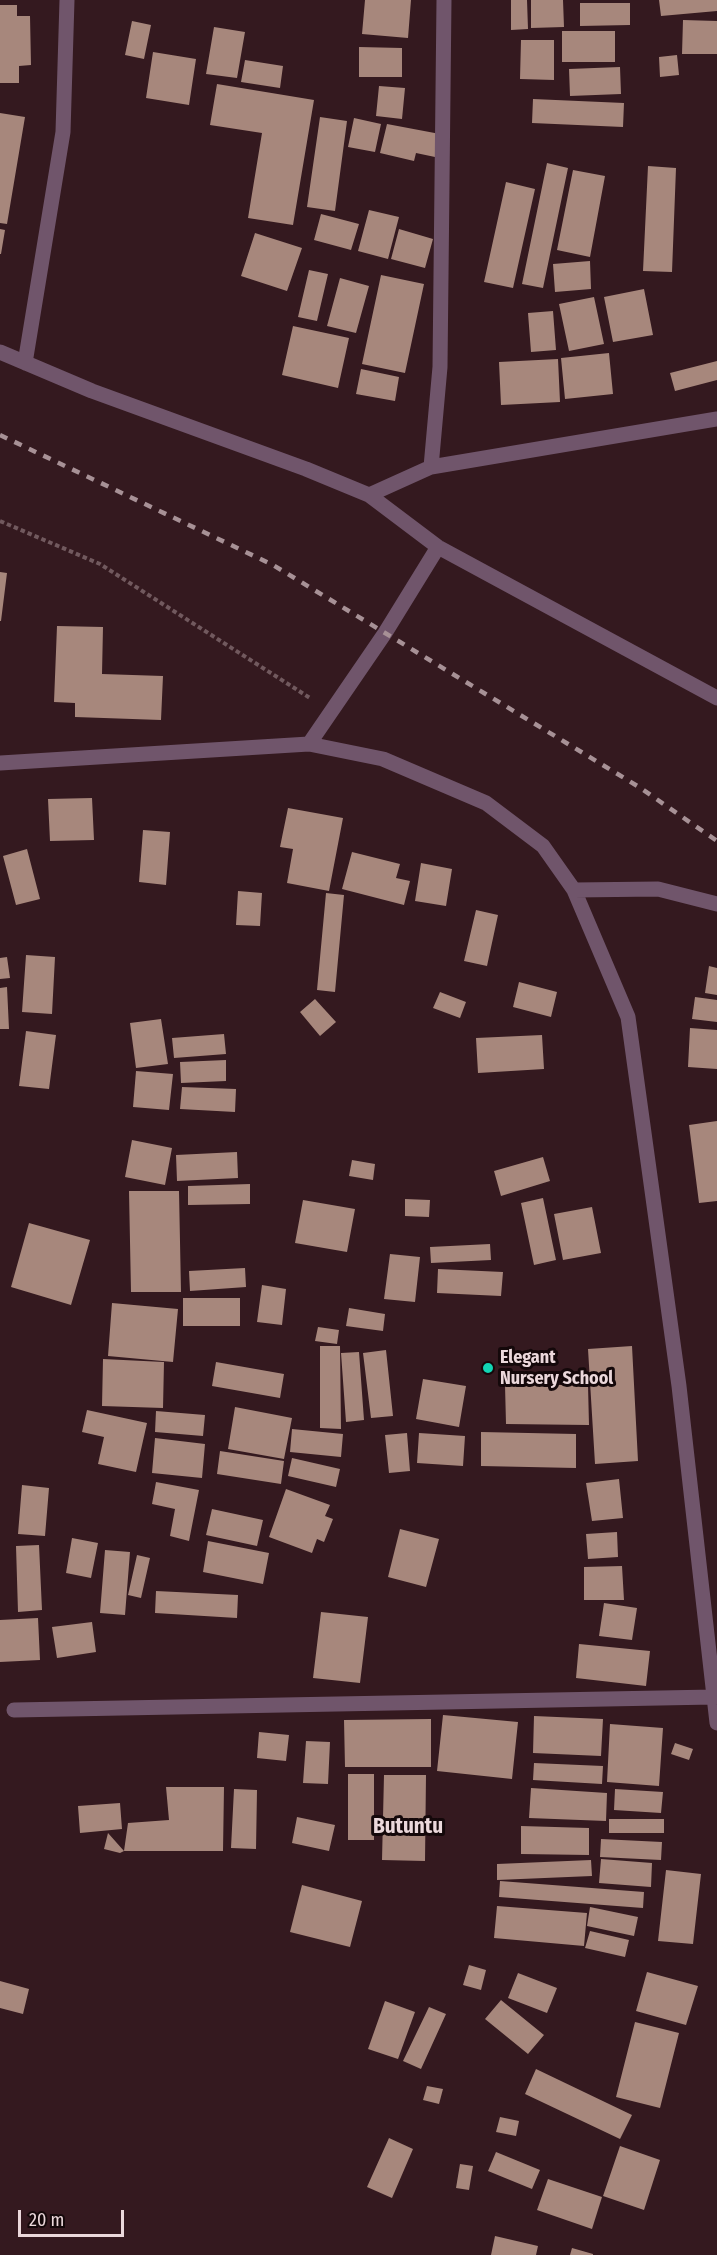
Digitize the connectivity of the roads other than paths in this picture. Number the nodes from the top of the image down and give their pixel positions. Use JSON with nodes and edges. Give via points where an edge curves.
{"nodes":[{"id":1,"x":67,"y":0,"type":"edge"},
{"id":2,"x":444,"y":0,"type":"edge"},
{"id":3,"x":0,"y":352,"type":"edge"},
{"id":4,"x":25,"y":363,"type":"junction"},
{"id":5,"x":717,"y":418,"type":"edge"},
{"id":6,"x":430,"y":467,"type":"junction"},
{"id":7,"x":369,"y":495,"type":"junction"},
{"id":8,"x":438,"y":547,"type":"junction"},
{"id":9,"x":717,"y":698,"type":"edge"},
{"id":10,"x":309,"y":744,"type":"junction"},
{"id":11,"x":0,"y":764,"type":"edge"},
{"id":12,"x":574,"y":890,"type":"junction"},
{"id":13,"x":717,"y":904,"type":"edge"},
{"id":14,"x":714,"y":1697,"type":"junction"},
{"id":15,"x":14,"y":1710,"type":"dead end"},
{"id":16,"x":717,"y":1724,"type":"edge"}],
"edges":[{"from":1,"to":4,"type":"street","via":[[63,132]]},
{"from":2,"to":6,"type":"street","via":[[440,367]]},
{"from":3,"to":4,"type":"street"},
{"from":4,"to":7,"type":"street"},
{"from":5,"to":6,"type":"street"},
{"from":6,"to":7,"type":"street"},
{"from":7,"to":8,"type":"street"},
{"from":8,"to":9,"type":"street"},
{"from":8,"to":10,"type":"street"},
{"from":10,"to":11,"type":"street"},
{"from":10,"to":12,"type":"street","via":[[382,759],[486,803],[543,846]]},
{"from":12,"to":13,"type":"street","via":[[658,889]]},
{"from":12,"to":14,"type":"street","via":[[628,1017],[679,1386]]},
{"from":14,"to":15,"type":"street"},
{"from":14,"to":16,"type":"street"}]}
